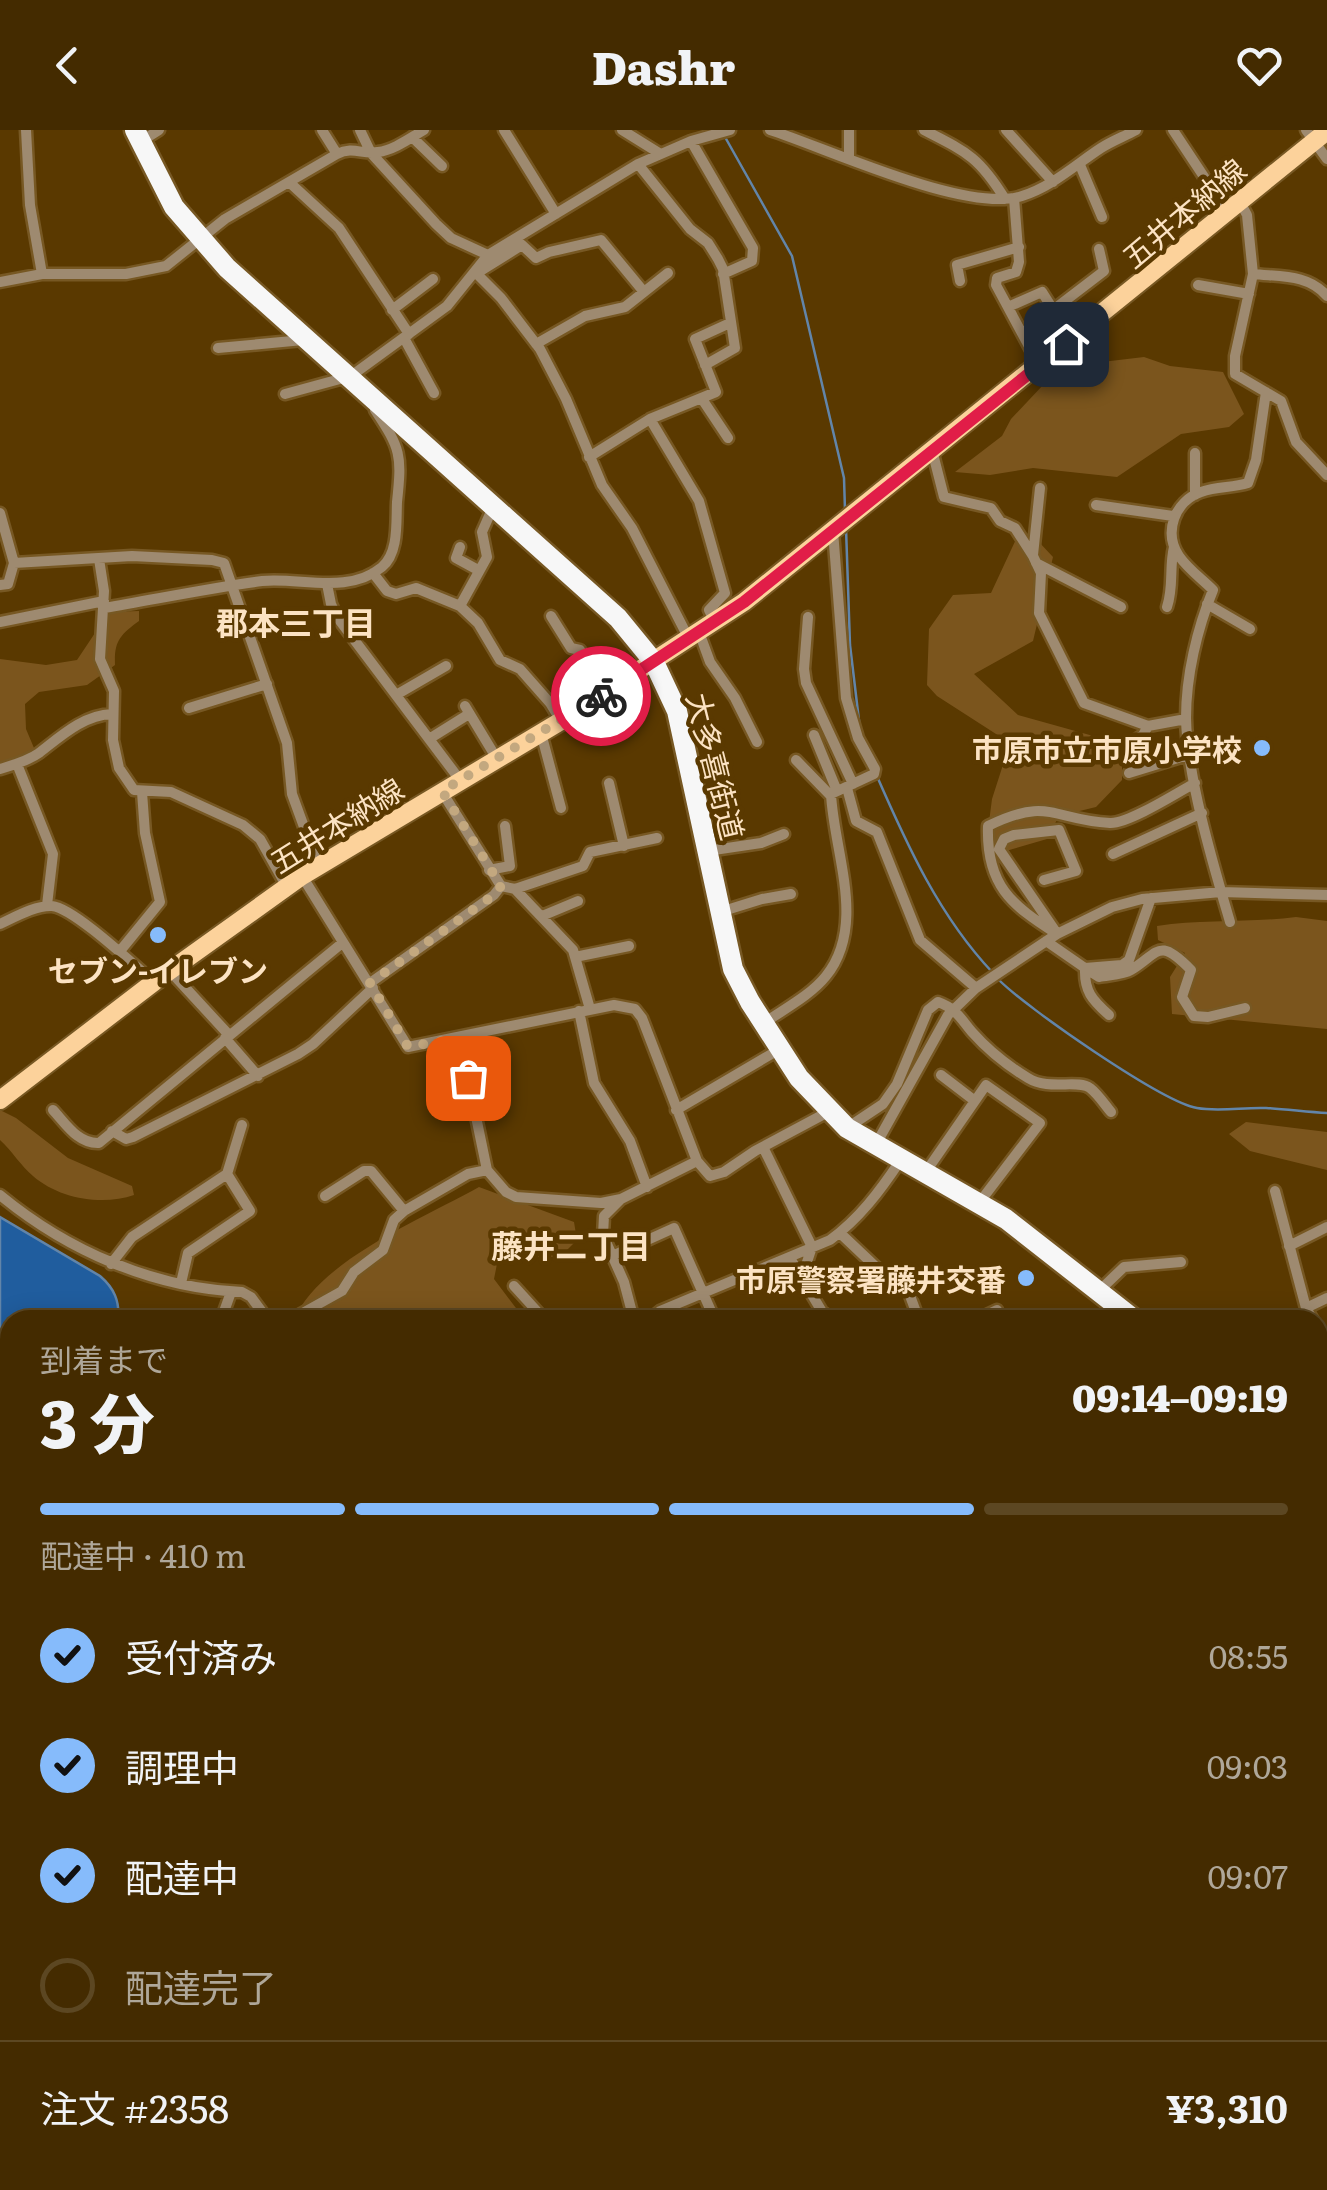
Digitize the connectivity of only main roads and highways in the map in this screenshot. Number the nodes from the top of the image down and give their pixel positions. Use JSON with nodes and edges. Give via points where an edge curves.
{"nodes":[{"id":1,"x":1316,"y":134,"type":"edge"},
{"id":2,"x":137,"y":136,"type":"edge"},
{"id":3,"x":654,"y":662,"type":"junction"},
{"id":4,"x":2,"y":1095,"type":"edge"},
{"id":5,"x":1123,"y":1310,"type":"edge"}],
"edges":[{"from":1,"to":3,"type":"main road","name":"五井本納線","via":[[1040,366]]},
{"from":2,"to":3,"type":"highway","name":"大多喜街道","via":[[174,207],[227,268],[618,618]]},
{"from":3,"to":4,"type":"main road","name":"五井本納線","via":[[303,877]]},
{"from":3,"to":5,"type":"highway","name":"大多喜街道","via":[[683,730],[733,969],[780,1049],[846,1128],[980,1203]]}]}
